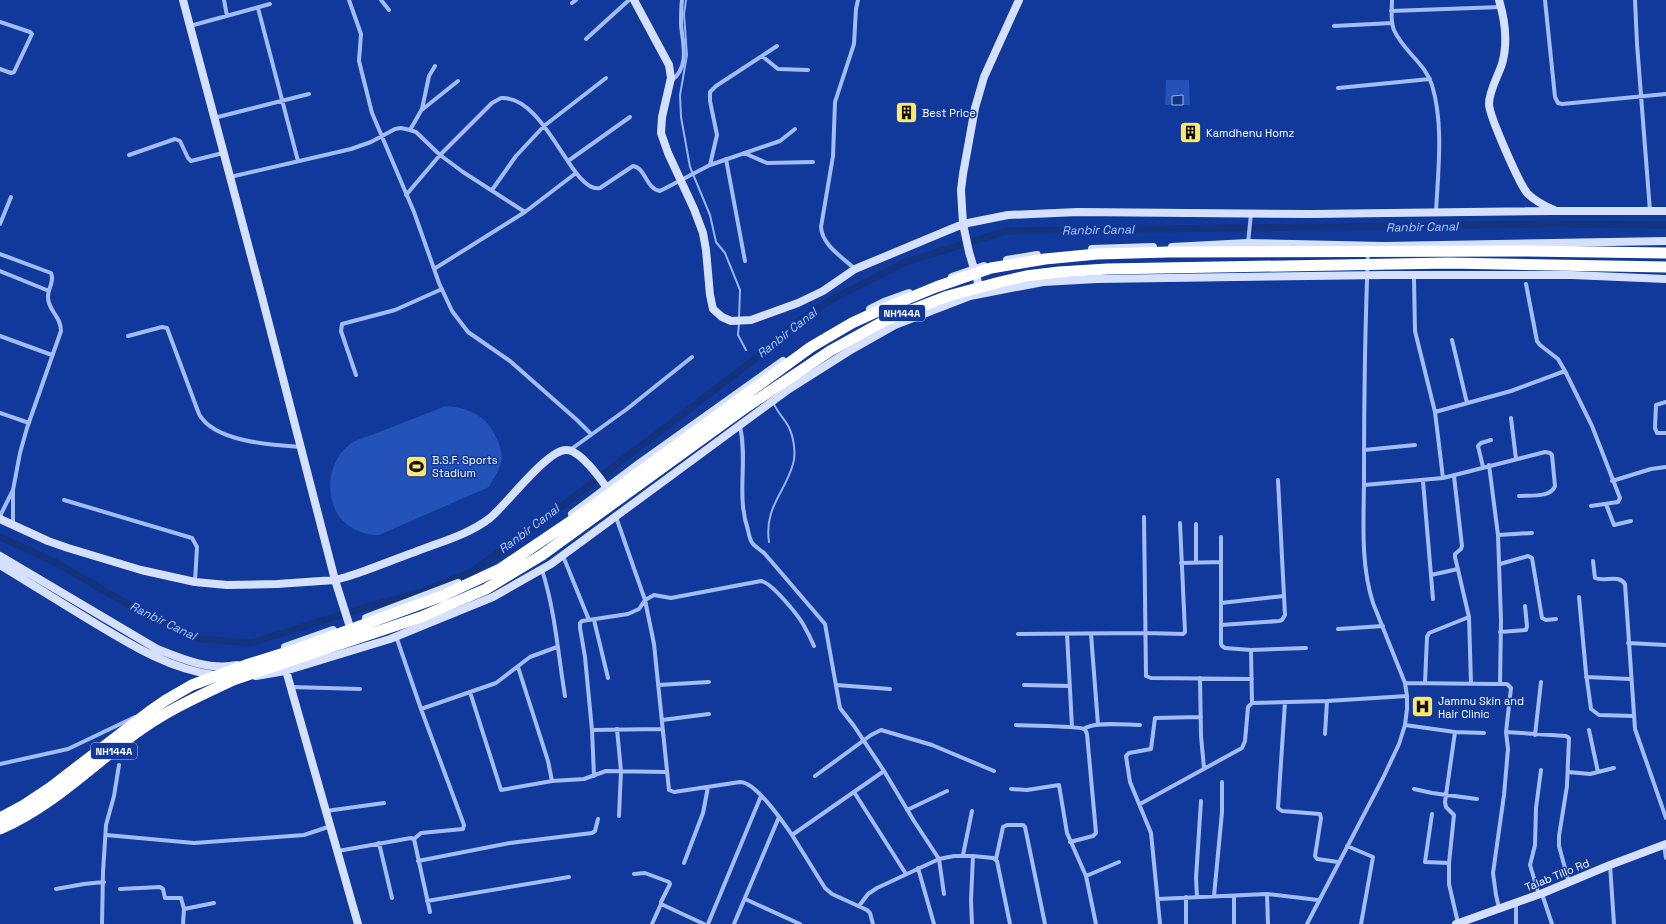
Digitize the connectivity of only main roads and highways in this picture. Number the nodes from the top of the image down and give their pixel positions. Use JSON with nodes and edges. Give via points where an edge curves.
{"nodes":[{"id":1,"x":1666,"y":253,"type":"edge"},
{"id":2,"x":1666,"y":267,"type":"edge"},
{"id":3,"x":0,"y":818,"type":"edge"},
{"id":4,"x":0,"y":830,"type":"edge"}],
"edges":[{"from":1,"to":3,"type":"highway","number":"NH144A","bridge":true,"via":[[1251,251],[1097,254],[1019,263],[975,273],[878,311],[811,347],[586,511],[500,569],[442,596],[192,685],[150,711],[51,787]]},
{"from":2,"to":4,"type":"highway","number":"NH144A","bridge":true,"via":[[1448,263],[1107,269],[1026,276],[948,296],[886,320],[830,351],[742,410],[542,555],[493,585],[421,617],[233,680],[192,698],[132,736],[52,799]]}]}
